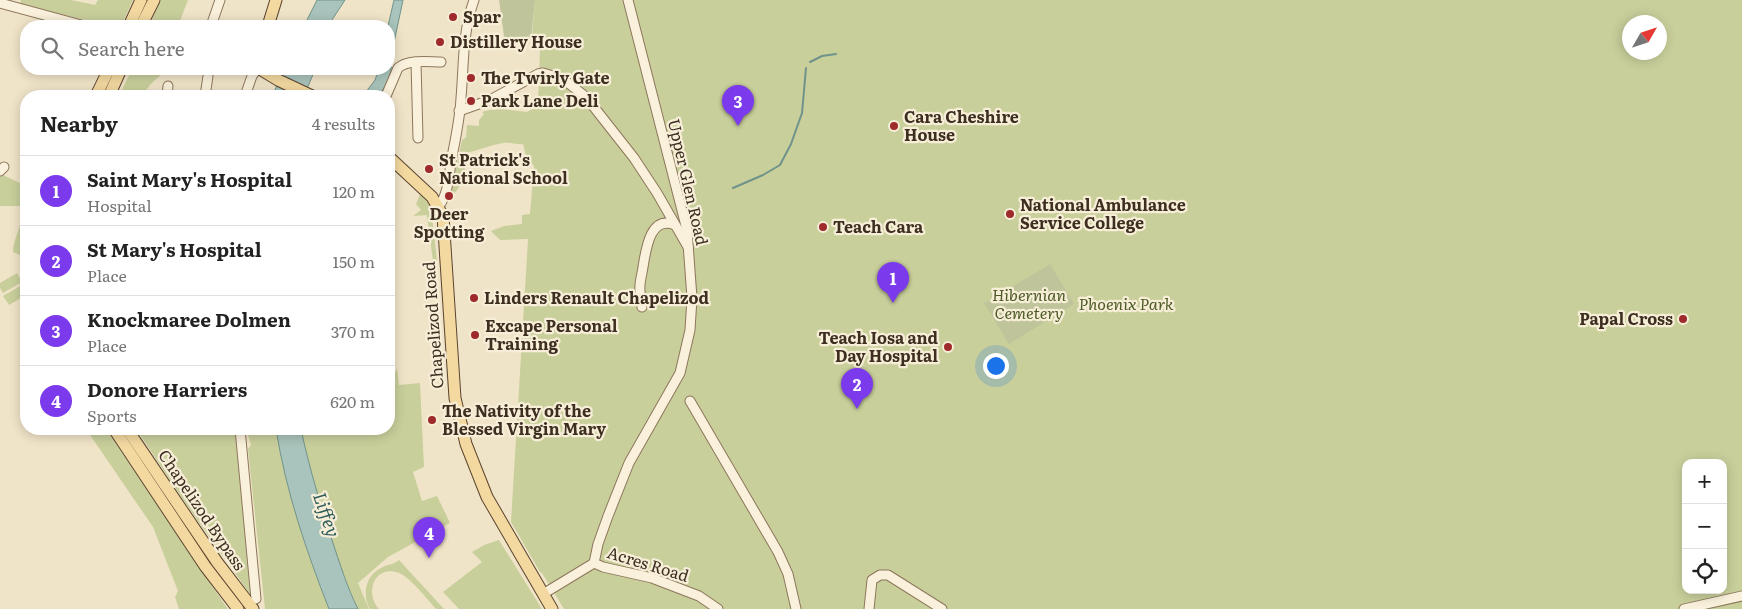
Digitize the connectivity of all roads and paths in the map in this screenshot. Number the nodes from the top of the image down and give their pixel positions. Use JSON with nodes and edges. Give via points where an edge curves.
{"nodes":[{"id":1,"x":141,"y":0,"type":"edge"},
{"id":2,"x":154,"y":0,"type":"edge"},
{"id":3,"x":220,"y":0,"type":"edge"},
{"id":4,"x":276,"y":0,"type":"edge"},
{"id":5,"x":474,"y":0,"type":"edge"},
{"id":6,"x":628,"y":0,"type":"edge"},
{"id":7,"x":0,"y":3,"type":"edge"},
{"id":8,"x":64,"y":20,"type":"edge"},
{"id":9,"x":132,"y":20,"type":"edge"},
{"id":10,"x":144,"y":20,"type":"edge"},
{"id":11,"x":213,"y":20,"type":"edge"},
{"id":12,"x":270,"y":20,"type":"edge"},
{"id":13,"x":416,"y":62,"type":"junction"},
{"id":14,"x":441,"y":62,"type":"dead end"},
{"id":15,"x":106,"y":75,"type":"edge"},
{"id":16,"x":118,"y":75,"type":"edge"},
{"id":17,"x":253,"y":75,"type":"edge"},
{"id":18,"x":269,"y":75,"type":"edge"},
{"id":19,"x":395,"y":75,"type":"edge"},
{"id":20,"x":395,"y":75,"type":"edge"},
{"id":21,"x":208,"y":76,"type":"dead end"},
{"id":22,"x":168,"y":86,"type":"dead end"},
{"id":23,"x":99,"y":90,"type":"edge"},
{"id":24,"x":112,"y":90,"type":"edge"},
{"id":25,"x":168,"y":90,"type":"edge"},
{"id":26,"x":206,"y":90,"type":"edge"},
{"id":27,"x":247,"y":90,"type":"edge"},
{"id":28,"x":299,"y":90,"type":"edge"},
{"id":29,"x":389,"y":90,"type":"edge"},
{"id":30,"x":459,"y":111,"type":"junction"},
{"id":31,"x":418,"y":138,"type":"dead end"},
{"id":32,"x":395,"y":163,"type":"edge"},
{"id":33,"x":439,"y":206,"type":"junction"},
{"id":34,"x":675,"y":226,"type":"junction"},
{"id":35,"x":689,"y":248,"type":"junction"},
{"id":36,"x":642,"y":307,"type":"dead end"},
{"id":37,"x":690,"y":401,"type":"dead end"},
{"id":38,"x":118,"y":435,"type":"edge"},
{"id":39,"x":131,"y":435,"type":"edge"},
{"id":40,"x":240,"y":435,"type":"edge"},
{"id":41,"x":594,"y":563,"type":"junction"},
{"id":42,"x":542,"y":594,"type":"junction"},
{"id":43,"x":1742,"y":596,"type":"edge"},
{"id":44,"x":245,"y":605,"type":"edge"},
{"id":45,"x":552,"y":609,"type":"edge"},
{"id":46,"x":718,"y":609,"type":"edge"},
{"id":47,"x":796,"y":609,"type":"edge"},
{"id":48,"x":869,"y":609,"type":"edge"},
{"id":49,"x":942,"y":609,"type":"edge"},
{"id":50,"x":1684,"y":609,"type":"edge"}],
"edges":[{"from":1,"to":9,"type":"main road"},
{"from":2,"to":10,"type":"main road"},
{"from":3,"to":11,"type":"street"},
{"from":4,"to":12,"type":"main road"},
{"from":5,"to":30,"type":"street","via":[[466,28]]},
{"from":6,"to":35,"type":"street","name":"Upper Glen Road","via":[[680,198]]},
{"from":7,"to":8,"type":"street"},
{"from":13,"to":14,"type":"street"},
{"from":13,"to":19,"type":"street","via":[[401,66]]},
{"from":13,"to":31,"type":"street"},
{"from":15,"to":23,"type":"main road"},
{"from":16,"to":24,"type":"main road"},
{"from":17,"to":27,"type":"street"},
{"from":18,"to":28,"type":"main road"},
{"from":20,"to":29,"type":"street"},
{"from":21,"to":26,"type":"street"},
{"from":22,"to":25,"type":"street"},
{"from":30,"to":33,"type":"street","via":[[446,194]]},
{"from":30,"to":34,"type":"street","via":[[490,100],[535,74],[563,79],[586,97],[634,158]]},
{"from":32,"to":33,"type":"main road"},
{"from":33,"to":42,"type":"main road","name":"Chapelizod Road","via":[[443,216],[453,385],[462,432],[487,497]]},
{"from":34,"to":35,"type":"street"},
{"from":34,"to":36,"type":"street","via":[[668,222],[660,224],[652,232],[640,289]]},
{"from":35,"to":41,"type":"street","name":"Upper Glen Road","via":[[690,330],[680,373],[629,463],[601,535]]},
{"from":37,"to":47,"type":"street","via":[[778,552],[788,574]]},
{"from":38,"to":44,"type":"main road","name":"Chapelizod Bypass","via":[[205,566]]},
{"from":39,"to":44,"type":"main road","name":"Chapelizod Bypass"},
{"from":40,"to":44,"type":"street"},
{"from":41,"to":42,"type":"street"},
{"from":41,"to":46,"type":"street","name":"Acres Road","via":[[652,578],[700,596]]},
{"from":42,"to":45,"type":"main road","name":"Chapelizod Road"},
{"from":43,"to":50,"type":"street"},
{"from":48,"to":49,"type":"street","via":[[872,580],[888,575]]}]}
